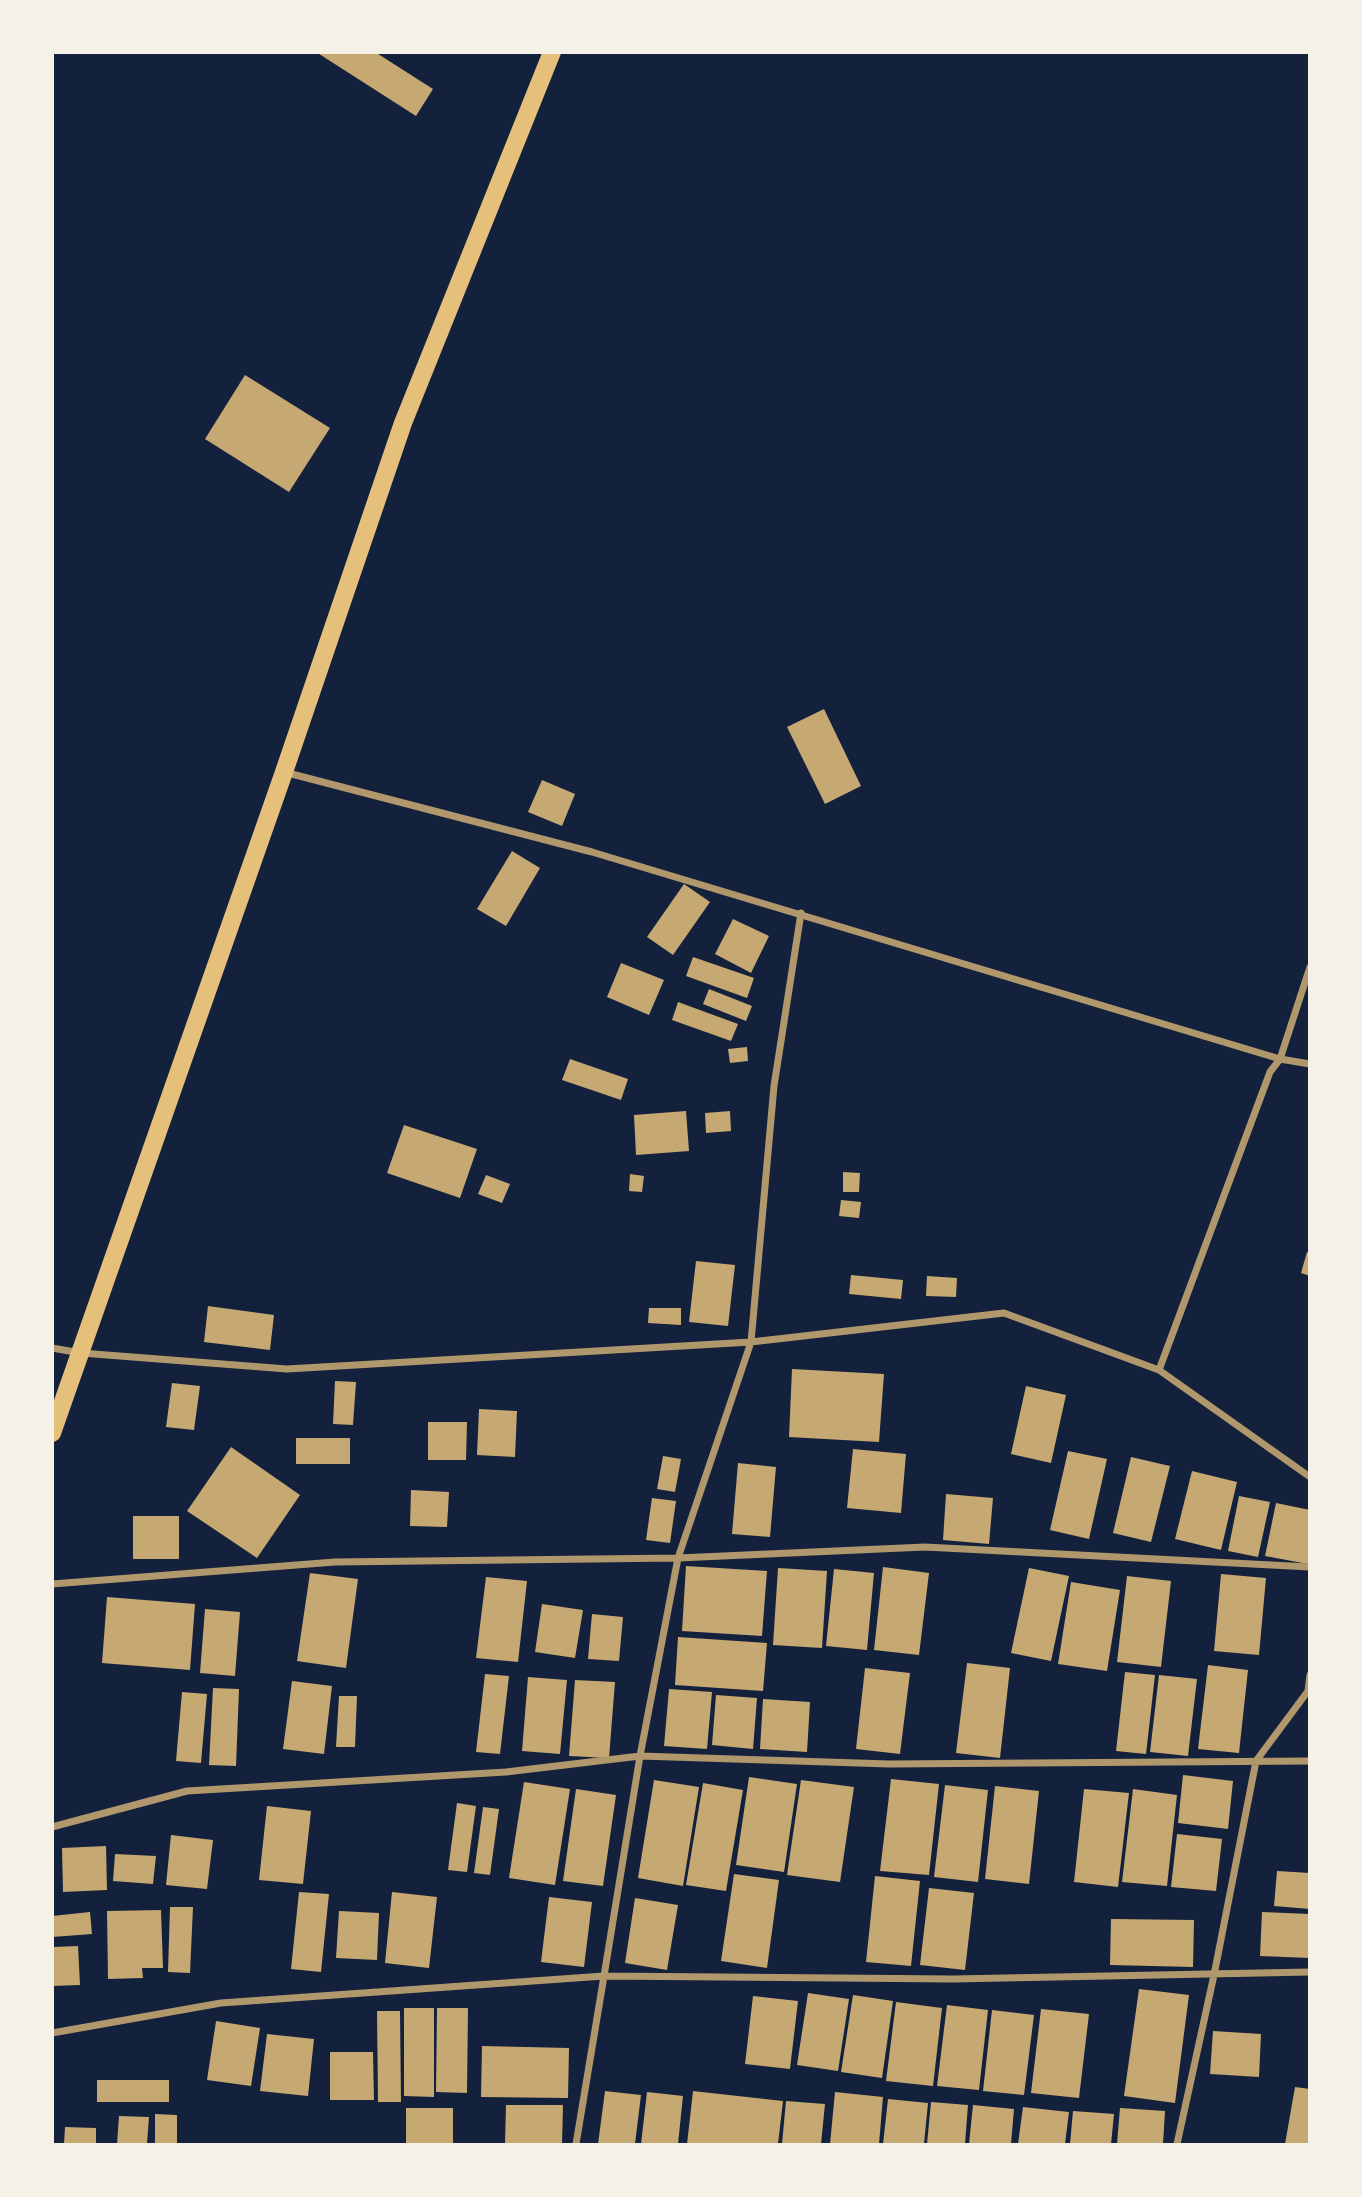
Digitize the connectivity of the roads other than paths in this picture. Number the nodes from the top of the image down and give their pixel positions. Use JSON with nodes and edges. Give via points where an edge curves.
{"nodes":[{"id":1,"x":552,"y":52,"type":"edge"},
{"id":2,"x":284,"y":772,"type":"junction"},
{"id":3,"x":801,"y":913,"type":"junction"},
{"id":4,"x":1310,"y":967,"type":"edge"},
{"id":5,"x":1280,"y":1059,"type":"junction"},
{"id":6,"x":1310,"y":1064,"type":"edge"},
{"id":7,"x":751,"y":1342,"type":"junction"},
{"id":8,"x":52,"y":1348,"type":"edge"},
{"id":9,"x":81,"y":1353,"type":"junction"},
{"id":10,"x":1159,"y":1370,"type":"junction"},
{"id":11,"x":52,"y":1433,"type":"edge"},
{"id":12,"x":1310,"y":1477,"type":"edge"},
{"id":13,"x":677,"y":1558,"type":"junction"},
{"id":14,"x":1310,"y":1567,"type":"edge"},
{"id":15,"x":52,"y":1584,"type":"edge"},
{"id":16,"x":1310,"y":1675,"type":"edge"},
{"id":17,"x":640,"y":1756,"type":"junction"},
{"id":18,"x":1256,"y":1761,"type":"junction"},
{"id":19,"x":1310,"y":1761,"type":"edge"},
{"id":20,"x":52,"y":1827,"type":"edge"},
{"id":21,"x":1310,"y":1972,"type":"edge"},
{"id":22,"x":1214,"y":1975,"type":"junction"},
{"id":23,"x":604,"y":1976,"type":"junction"},
{"id":24,"x":52,"y":2033,"type":"edge"},
{"id":25,"x":576,"y":2144,"type":"edge"},
{"id":26,"x":1177,"y":2144,"type":"edge"}],
"edges":[{"from":1,"to":2,"type":"main road","via":[[403,423]]},
{"from":2,"to":3,"type":"street","via":[[592,852]]},
{"from":2,"to":9,"type":"main road"},
{"from":3,"to":5,"type":"street"},
{"from":3,"to":7,"type":"street","via":[[774,1086]]},
{"from":4,"to":5,"type":"street"},
{"from":5,"to":6,"type":"street"},
{"from":5,"to":10,"type":"street","via":[[1270,1072]]},
{"from":7,"to":9,"type":"street","via":[[288,1369]]},
{"from":7,"to":10,"type":"street","via":[[1004,1313]]},
{"from":7,"to":13,"type":"street"},
{"from":8,"to":9,"type":"street"},
{"from":9,"to":11,"type":"main road"},
{"from":10,"to":12,"type":"street"},
{"from":13,"to":14,"type":"street","via":[[925,1547]]},
{"from":13,"to":15,"type":"street","via":[[335,1562]]},
{"from":13,"to":17,"type":"street"},
{"from":16,"to":18,"type":"street","via":[[1308,1691]]},
{"from":17,"to":18,"type":"street","via":[[889,1764]]},
{"from":17,"to":20,"type":"street","via":[[506,1772],[187,1791]]},
{"from":17,"to":23,"type":"street"},
{"from":18,"to":19,"type":"street"},
{"from":18,"to":22,"type":"street"},
{"from":21,"to":22,"type":"street"},
{"from":22,"to":23,"type":"street","via":[[953,1979]]},
{"from":22,"to":26,"type":"street"},
{"from":23,"to":24,"type":"street","via":[[221,2003]]},
{"from":23,"to":25,"type":"street"}]}
